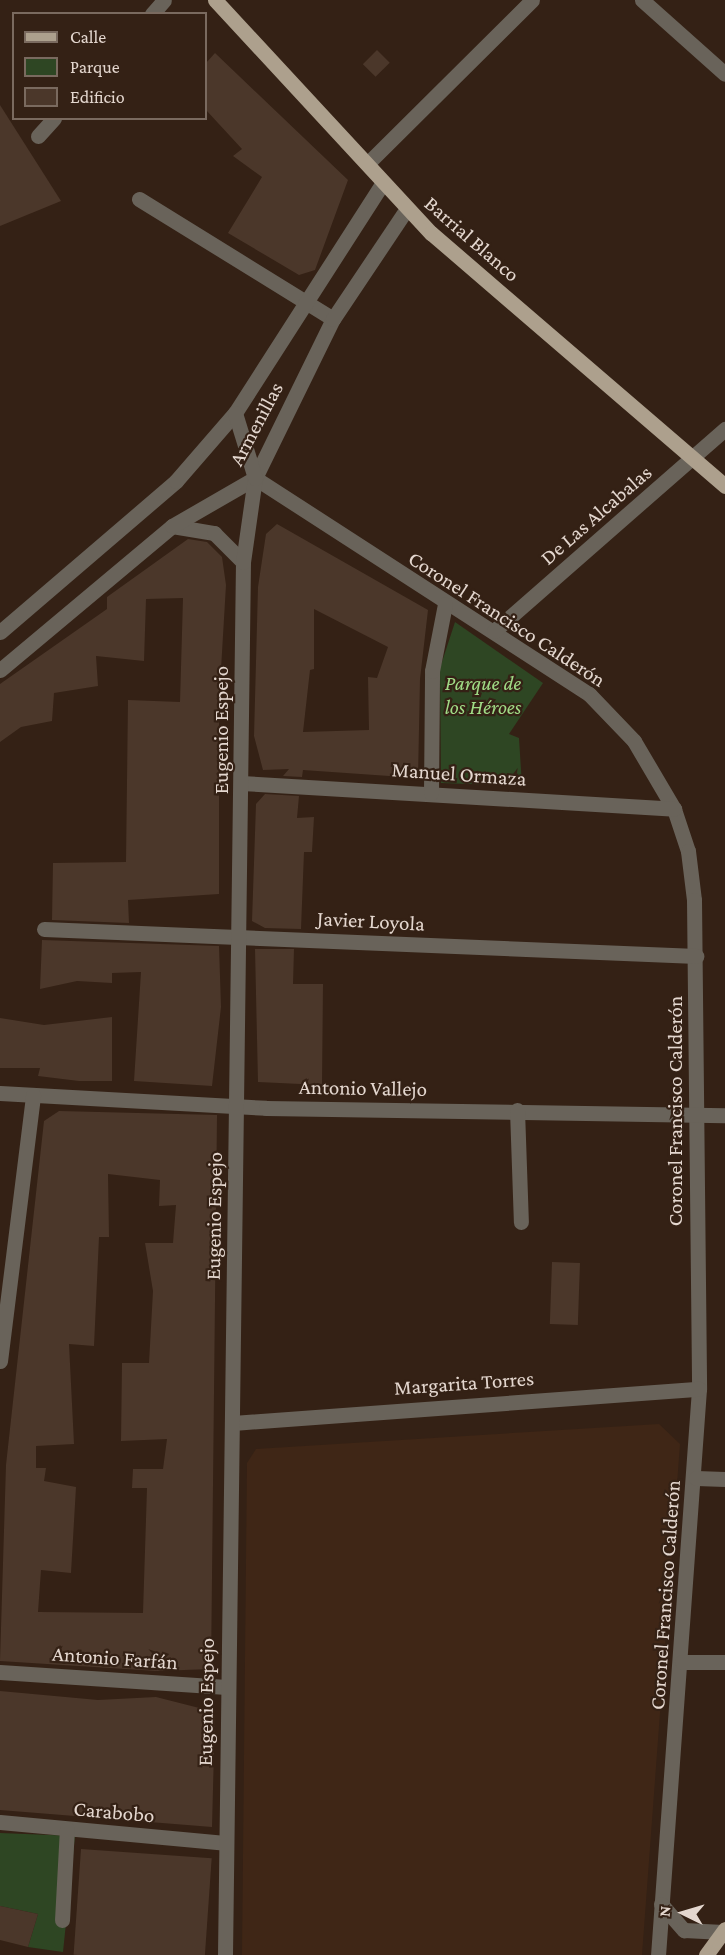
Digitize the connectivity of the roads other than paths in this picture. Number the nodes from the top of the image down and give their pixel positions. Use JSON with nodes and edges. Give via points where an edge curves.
{"nodes":[{"id":1,"x":164,"y":0,"type":"edge"},
{"id":2,"x":532,"y":0,"type":"edge"},
{"id":3,"x":642,"y":0,"type":"edge"},
{"id":4,"x":222,"y":2,"type":"edge"},
{"id":5,"x":154,"y":12,"type":"edge"},
{"id":6,"x":725,"y":74,"type":"edge"},
{"id":7,"x":52,"y":120,"type":"edge"},
{"id":8,"x":38,"y":136,"type":"dead end"},
{"id":9,"x":368,"y":163,"type":"junction"},
{"id":10,"x":382,"y":184,"type":"junction"},
{"id":11,"x":139,"y":199,"type":"dead end"},
{"id":12,"x":406,"y":210,"type":"junction"},
{"id":13,"x":306,"y":303,"type":"junction"},
{"id":14,"x":333,"y":319,"type":"junction"},
{"id":15,"x":235,"y":413,"type":"junction"},
{"id":16,"x":725,"y":429,"type":"edge"},
{"id":17,"x":695,"y":457,"type":"junction"},
{"id":18,"x":255,"y":478,"type":"junction"},
{"id":19,"x":725,"y":486,"type":"edge"},
{"id":20,"x":172,"y":526,"type":"junction"},
{"id":21,"x":243,"y":562,"type":"junction"},
{"id":22,"x":445,"y":604,"type":"junction"},
{"id":23,"x":494,"y":631,"type":"junction"},
{"id":24,"x":0,"y":632,"type":"edge"},
{"id":25,"x":0,"y":670,"type":"edge"},
{"id":26,"x":241,"y":783,"type":"junction"},
{"id":27,"x":431,"y":793,"type":"junction"},
{"id":28,"x":674,"y":809,"type":"junction"},
{"id":29,"x":44,"y":929,"type":"dead end"},
{"id":30,"x":240,"y":936,"type":"junction"},
{"id":31,"x":696,"y":956,"type":"junction"},
{"id":32,"x":0,"y":1093,"type":"edge"},
{"id":33,"x":33,"y":1095,"type":"junction"},
{"id":34,"x":236,"y":1104,"type":"junction"},
{"id":35,"x":517,"y":1110,"type":"junction"},
{"id":36,"x":696,"y":1114,"type":"junction"},
{"id":37,"x":725,"y":1115,"type":"edge"},
{"id":38,"x":521,"y":1222,"type":"dead end"},
{"id":39,"x":0,"y":1361,"type":"edge"},
{"id":40,"x":699,"y":1389,"type":"junction"},
{"id":41,"x":233,"y":1423,"type":"junction"},
{"id":42,"x":696,"y":1478,"type":"junction"},
{"id":43,"x":725,"y":1479,"type":"edge"},
{"id":44,"x":682,"y":1662,"type":"junction"},
{"id":45,"x":725,"y":1662,"type":"edge"},
{"id":46,"x":0,"y":1672,"type":"edge"},
{"id":47,"x":227,"y":1687,"type":"junction"},
{"id":48,"x":0,"y":1822,"type":"edge"},
{"id":49,"x":67,"y":1829,"type":"junction"},
{"id":50,"x":225,"y":1843,"type":"junction"},
{"id":51,"x":661,"y":1904,"type":"junction"},
{"id":52,"x":62,"y":1920,"type":"dead end"},
{"id":53,"x":724,"y":1930,"type":"edge"},
{"id":54,"x":225,"y":1955,"type":"edge"},
{"id":55,"x":658,"y":1955,"type":"edge"},
{"id":56,"x":706,"y":1955,"type":"edge"}],
"edges":[{"from":1,"to":5,"type":"street"},
{"from":2,"to":9,"type":"street"},
{"from":3,"to":6,"type":"street"},
{"from":4,"to":9,"type":"main road","name":"Barrial Blanco"},
{"from":7,"to":8,"type":"street"},
{"from":9,"to":10,"type":"main road","name":"Barrial Blanco"},
{"from":10,"to":12,"type":"main road","name":"Barrial Blanco"},
{"from":10,"to":13,"type":"street","name":"Armenillas"},
{"from":11,"to":13,"type":"street"},
{"from":12,"to":14,"type":"street","name":"Armenillas"},
{"from":12,"to":17,"type":"main road","name":"Barrial Blanco"},
{"from":13,"to":14,"type":"street"},
{"from":13,"to":15,"type":"street","name":"Armenillas"},
{"from":14,"to":18,"type":"street","name":"Armenillas"},
{"from":15,"to":18,"type":"street"},
{"from":15,"to":24,"type":"street","name":"Armenillas","via":[[176,481]]},
{"from":16,"to":17,"type":"street","name":"De Las Alcabalas"},
{"from":17,"to":19,"type":"main road","name":"Barrial Blanco"},
{"from":17,"to":23,"type":"street","name":"De Las Alcabalas"},
{"from":18,"to":20,"type":"street","name":"Armenillas"},
{"from":18,"to":21,"type":"street","name":"Eugenio Espejo"},
{"from":18,"to":22,"type":"street","name":"Coronel Francisco Calderón"},
{"from":20,"to":21,"type":"street","via":[[213,533]]},
{"from":20,"to":25,"type":"street","name":"Armenillas"},
{"from":21,"to":26,"type":"street","name":"Eugenio Espejo"},
{"from":22,"to":23,"type":"street","name":"Coronel Francisco Calderón"},
{"from":22,"to":27,"type":"street","via":[[432,670]]},
{"from":23,"to":28,"type":"street","name":"Coronel Francisco Calderón","via":[[589,693],[634,741]]},
{"from":26,"to":27,"type":"street","name":"Manuel Ormaza"},
{"from":26,"to":30,"type":"street","name":"Eugenio Espejo"},
{"from":27,"to":28,"type":"street","name":"Manuel Ormaza"},
{"from":28,"to":31,"type":"street","name":"Coronel Francisco Calderón","via":[[688,852]]},
{"from":29,"to":30,"type":"street","name":"Javier Loyola"},
{"from":30,"to":31,"type":"street","name":"Javier Loyola"},
{"from":30,"to":34,"type":"street","name":"Eugenio Espejo"},
{"from":31,"to":36,"type":"street","name":"Coronel Francisco Calderón"},
{"from":32,"to":33,"type":"street","name":"Antonio Vallejo"},
{"from":33,"to":34,"type":"street","name":"Antonio Vallejo"},
{"from":33,"to":39,"type":"street"},
{"from":34,"to":35,"type":"street","name":"Antonio Vallejo"},
{"from":34,"to":41,"type":"street","name":"Eugenio Espejo"},
{"from":35,"to":36,"type":"street","name":"Antonio Vallejo"},
{"from":35,"to":38,"type":"street"},
{"from":36,"to":37,"type":"street","name":"Antonio Vallejo"},
{"from":36,"to":40,"type":"street","name":"Coronel Francisco Calderón"},
{"from":40,"to":41,"type":"street","name":"Margarita Torres"},
{"from":40,"to":42,"type":"street","name":"Coronel Francisco Calderón"},
{"from":41,"to":47,"type":"street","name":"Eugenio Espejo"},
{"from":42,"to":43,"type":"street"},
{"from":42,"to":44,"type":"street","name":"Coronel Francisco Calderón"},
{"from":44,"to":45,"type":"street"},
{"from":44,"to":51,"type":"street","name":"Coronel Francisco Calderón"},
{"from":46,"to":47,"type":"street","name":"Antonio Farfán"},
{"from":47,"to":50,"type":"street","name":"Eugenio Espejo"},
{"from":48,"to":49,"type":"street","name":"Carabobo"},
{"from":49,"to":50,"type":"street","name":"Carabobo"},
{"from":49,"to":52,"type":"street"},
{"from":50,"to":54,"type":"street","name":"Eugenio Espejo"},
{"from":51,"to":53,"type":"street","via":[[684,1930]]},
{"from":51,"to":55,"type":"street","name":"Coronel Francisco Calderón"},
{"from":53,"to":56,"type":"main road"}]}
